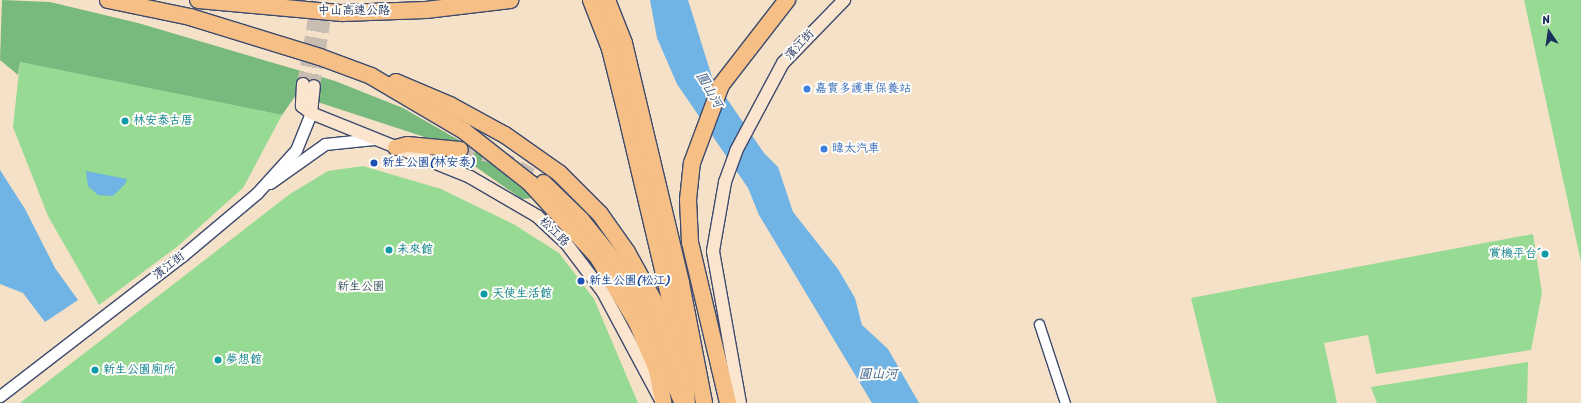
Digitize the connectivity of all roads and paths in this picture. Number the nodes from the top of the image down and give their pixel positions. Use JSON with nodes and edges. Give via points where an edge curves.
{"nodes":[{"id":1,"x":108,"y":0,"type":"edge"},
{"id":2,"x":198,"y":0,"type":"edge"},
{"id":3,"x":591,"y":0,"type":"edge"},
{"id":4,"x":607,"y":0,"type":"edge"},
{"id":5,"x":787,"y":0,"type":"edge"},
{"id":6,"x":844,"y":0,"type":"edge"},
{"id":7,"x":504,"y":1,"type":"edge"},
{"id":8,"x":371,"y":76,"type":"junction"},
{"id":9,"x":309,"y":85,"type":"tunnel mouth"},
{"id":10,"x":311,"y":113,"type":"junction"},
{"id":11,"x":374,"y":139,"type":"junction"},
{"id":12,"x":395,"y":147,"type":"junction"},
{"id":13,"x":460,"y":149,"type":"tunnel mouth"},
{"id":14,"x":543,"y":182,"type":"tunnel mouth"},
{"id":15,"x":257,"y":193,"type":"junction"},
{"id":16,"x":681,"y":283,"type":"junction"},
{"id":17,"x":1039,"y":324,"type":"dead end"},
{"id":18,"x":684,"y":379,"type":"junction"},
{"id":19,"x":0,"y":396,"type":"edge"},
{"id":20,"x":727,"y":401,"type":"edge"},
{"id":21,"x":663,"y":403,"type":"edge"},
{"id":22,"x":682,"y":403,"type":"edge"},
{"id":23,"x":687,"y":403,"type":"edge"},
{"id":24,"x":704,"y":403,"type":"edge"},
{"id":25,"x":740,"y":403,"type":"edge"},
{"id":26,"x":1065,"y":403,"type":"edge"}],
"edges":[{"from":1,"to":8,"type":"highway","via":[[190,17],[320,56]]},
{"from":2,"to":7,"type":"highway","name":"中山高速公路","via":[[342,13]]},
{"from":3,"to":18,"type":"highway","via":[[616,70],[682,350]]},
{"from":4,"to":16,"type":"highway","via":[[624,43]]},
{"from":5,"to":20,"type":"highway","via":[[735,64],[710,109],[692,163],[688,222]]},
{"from":6,"to":25,"type":"main road","name":"濱江街","via":[[783,63],[763,96],[725,182],[713,250]]},
{"from":8,"to":18,"type":"highway","via":[[385,77],[450,105],[505,135],[559,173],[600,214],[627,252],[654,301]]},
{"from":8,"to":21,"type":"highway","via":[[464,131],[530,183],[562,215],[610,276],[637,323],[657,370]]},
{"from":9,"to":10,"type":"main road","via":[[302,106]]},
{"from":10,"to":11,"type":"main road","name":"松江路"},
{"from":10,"to":15,"type":"street","name":"濱江街","via":[[296,150]]},
{"from":11,"to":12,"type":"main road","name":"松江路"},
{"from":11,"to":15,"type":"street","name":"松江路","via":[[325,144]]},
{"from":12,"to":13,"type":"highway","via":[[407,144]]},
{"from":12,"to":21,"type":"main road","name":"松江路","via":[[509,197],[537,216],[566,243],[603,292]]},
{"from":14,"to":22,"type":"highway","via":[[581,219],[615,262],[644,314]]},
{"from":15,"to":19,"type":"street","name":"濱江街","via":[[182,256]]},
{"from":16,"to":20,"type":"highway"},
{"from":16,"to":24,"type":"highway"},
{"from":17,"to":26,"type":"street"},
{"from":18,"to":23,"type":"highway"}]}
